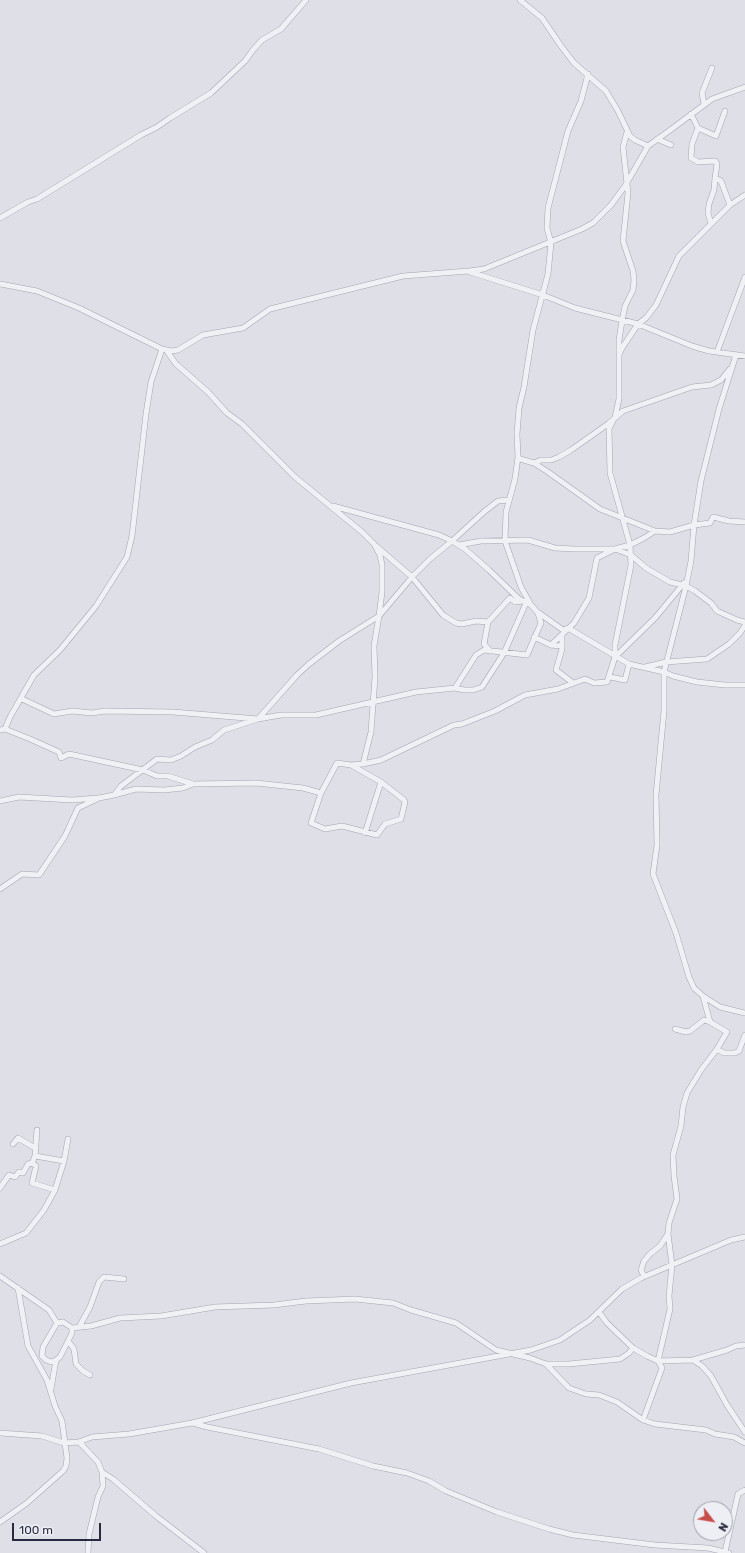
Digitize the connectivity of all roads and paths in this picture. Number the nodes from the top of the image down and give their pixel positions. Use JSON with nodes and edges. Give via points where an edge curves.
{"nodes":[{"id":1,"x":306,"y":0,"type":"edge"},
{"id":2,"x":520,"y":0,"type":"edge"},
{"id":3,"x":712,"y":68,"type":"dead end"},
{"id":4,"x":588,"y":74,"type":"junction"},
{"id":5,"x":745,"y":87,"type":"edge"},
{"id":6,"x":704,"y":104,"type":"junction"},
{"id":7,"x":725,"y":111,"type":"dead end"},
{"id":8,"x":691,"y":114,"type":"junction"},
{"id":9,"x":698,"y":128,"type":"junction"},
{"id":10,"x":627,"y":132,"type":"junction"},
{"id":11,"x":657,"y":139,"type":"junction"},
{"id":12,"x":671,"y":145,"type":"dead end"},
{"id":13,"x":648,"y":146,"type":"junction"},
{"id":14,"x":715,"y":178,"type":"junction"},
{"id":15,"x":627,"y":183,"type":"junction"},
{"id":16,"x":745,"y":195,"type":"edge"},
{"id":17,"x":730,"y":205,"type":"junction"},
{"id":18,"x":0,"y":218,"type":"edge"},
{"id":19,"x":711,"y":224,"type":"junction"},
{"id":20,"x":551,"y":243,"type":"junction"},
{"id":21,"x":469,"y":272,"type":"junction"},
{"id":22,"x":745,"y":277,"type":"edge"},
{"id":23,"x":0,"y":284,"type":"edge"},
{"id":24,"x":543,"y":294,"type":"junction"},
{"id":25,"x":622,"y":321,"type":"junction"},
{"id":26,"x":638,"y":324,"type":"junction"},
{"id":27,"x":164,"y":350,"type":"junction"},
{"id":28,"x":717,"y":352,"type":"junction"},
{"id":29,"x":619,"y":355,"type":"junction"},
{"id":30,"x":736,"y":355,"type":"junction"},
{"id":31,"x":745,"y":356,"type":"edge"},
{"id":32,"x":733,"y":364,"type":"junction"},
{"id":33,"x":615,"y":417,"type":"junction"},
{"id":34,"x":518,"y":457,"type":"junction"},
{"id":35,"x":534,"y":463,"type":"junction"},
{"id":36,"x":508,"y":500,"type":"junction"},
{"id":37,"x":329,"y":504,"type":"junction"},
{"id":38,"x":622,"y":517,"type":"junction"},
{"id":39,"x":745,"y":522,"type":"edge"},
{"id":40,"x":694,"y":525,"type":"junction"},
{"id":41,"x":655,"y":531,"type":"junction"},
{"id":42,"x":452,"y":541,"type":"junction"},
{"id":43,"x":505,"y":541,"type":"junction"},
{"id":44,"x":374,"y":544,"type":"junction"},
{"id":45,"x":459,"y":545,"type":"junction"},
{"id":46,"x":630,"y":545,"type":"junction"},
{"id":47,"x":614,"y":549,"type":"junction"},
{"id":48,"x":631,"y":555,"type":"junction"},
{"id":49,"x":412,"y":577,"type":"junction"},
{"id":50,"x":684,"y":585,"type":"junction"},
{"id":51,"x":527,"y":603,"type":"junction"},
{"id":52,"x":379,"y":616,"type":"junction"},
{"id":53,"x":488,"y":622,"type":"junction"},
{"id":54,"x":745,"y":622,"type":"edge"},
{"id":55,"x":745,"y":625,"type":"edge"},
{"id":56,"x":564,"y":631,"type":"junction"},
{"id":57,"x":534,"y":637,"type":"junction"},
{"id":58,"x":551,"y":645,"type":"junction"},
{"id":59,"x":561,"y":646,"type":"junction"},
{"id":60,"x":490,"y":651,"type":"junction"},
{"id":61,"x":504,"y":653,"type":"junction"},
{"id":62,"x":615,"y":657,"type":"junction"},
{"id":63,"x":666,"y":662,"type":"junction"},
{"id":64,"x":629,"y":664,"type":"junction"},
{"id":65,"x":644,"y":667,"type":"junction"},
{"id":66,"x":664,"y":672,"type":"junction"},
{"id":67,"x":610,"y":677,"type":"junction"},
{"id":68,"x":573,"y":683,"type":"junction"},
{"id":69,"x":745,"y":685,"type":"edge"},
{"id":70,"x":455,"y":688,"type":"junction"},
{"id":71,"x":22,"y":699,"type":"junction"},
{"id":72,"x":372,"y":703,"type":"junction"},
{"id":73,"x":258,"y":719,"type":"junction"},
{"id":74,"x":2,"y":729,"type":"edge"},
{"id":75,"x":363,"y":764,"type":"junction"},
{"id":76,"x":351,"y":765,"type":"junction"},
{"id":77,"x":142,"y":770,"type":"junction"},
{"id":78,"x":381,"y":782,"type":"junction"},
{"id":79,"x":194,"y":784,"type":"junction"},
{"id":80,"x":321,"y":793,"type":"junction"},
{"id":81,"x":114,"y":794,"type":"junction"},
{"id":82,"x":99,"y":798,"type":"junction"},
{"id":83,"x":0,"y":801,"type":"edge"},
{"id":84,"x":365,"y":833,"type":"junction"},
{"id":85,"x":0,"y":889,"type":"edge"},
{"id":86,"x":703,"y":996,"type":"junction"},
{"id":87,"x":720,"y":1007,"type":"junction"},
{"id":88,"x":745,"y":1013,"type":"edge"},
{"id":89,"x":709,"y":1014,"type":"junction"},
{"id":90,"x":704,"y":1020,"type":"junction"},
{"id":91,"x":710,"y":1022,"type":"junction"},
{"id":92,"x":675,"y":1029,"type":"dead end"},
{"id":93,"x":745,"y":1035,"type":"edge"},
{"id":94,"x":717,"y":1049,"type":"junction"},
{"id":95,"x":37,"y":1130,"type":"dead end"},
{"id":96,"x":68,"y":1139,"type":"dead end"},
{"id":97,"x":13,"y":1144,"type":"dead end"},
{"id":98,"x":35,"y":1148,"type":"junction"},
{"id":99,"x":35,"y":1156,"type":"junction"},
{"id":100,"x":64,"y":1161,"type":"junction"},
{"id":101,"x":32,"y":1163,"type":"junction"},
{"id":102,"x":0,"y":1188,"type":"edge"},
{"id":103,"x":55,"y":1190,"type":"junction"},
{"id":104,"x":668,"y":1234,"type":"junction"},
{"id":105,"x":745,"y":1237,"type":"edge"},
{"id":106,"x":0,"y":1244,"type":"edge"},
{"id":107,"x":672,"y":1265,"type":"junction"},
{"id":108,"x":0,"y":1276,"type":"edge"},
{"id":109,"x":644,"y":1276,"type":"junction"},
{"id":110,"x":124,"y":1279,"type":"dead end"},
{"id":111,"x":18,"y":1288,"type":"junction"},
{"id":112,"x":598,"y":1312,"type":"junction"},
{"id":113,"x":58,"y":1323,"type":"junction"},
{"id":114,"x":79,"y":1327,"type":"junction"},
{"id":115,"x":72,"y":1328,"type":"junction"},
{"id":116,"x":68,"y":1341,"type":"junction"},
{"id":117,"x":745,"y":1345,"type":"edge"},
{"id":118,"x":634,"y":1348,"type":"junction"},
{"id":119,"x":509,"y":1354,"type":"junction"},
{"id":120,"x":56,"y":1360,"type":"junction"},
{"id":121,"x":693,"y":1360,"type":"junction"},
{"id":122,"x":658,"y":1361,"type":"junction"},
{"id":123,"x":546,"y":1364,"type":"junction"},
{"id":124,"x":90,"y":1375,"type":"dead end"},
{"id":125,"x":50,"y":1390,"type":"junction"},
{"id":126,"x":643,"y":1420,"type":"junction"},
{"id":127,"x":192,"y":1422,"type":"junction"},
{"id":128,"x":745,"y":1432,"type":"edge"},
{"id":129,"x":0,"y":1433,"type":"edge"},
{"id":130,"x":79,"y":1442,"type":"junction"},
{"id":131,"x":64,"y":1443,"type":"junction"},
{"id":132,"x":745,"y":1443,"type":"edge"},
{"id":133,"x":102,"y":1472,"type":"junction"},
{"id":134,"x":745,"y":1490,"type":"edge"},
{"id":135,"x":0,"y":1522,"type":"edge"},
{"id":136,"x":727,"y":1552,"type":"edge"},
{"id":137,"x":88,"y":1553,"type":"edge"},
{"id":138,"x":204,"y":1553,"type":"edge"}],
"edges":[{"from":1,"to":18,"type":"street","via":[[281,29],[262,40],[245,61],[211,93],[38,199]]},
{"from":2,"to":4,"type":"street","via":[[542,18],[574,62]]},
{"from":3,"to":6,"type":"street","via":[[702,93]]},
{"from":4,"to":10,"type":"street","via":[[607,94]]},
{"from":4,"to":20,"type":"street","via":[[581,100],[568,131],[548,208],[547,228]]},
{"from":5,"to":6,"type":"street","via":[[715,97]]},
{"from":6,"to":8,"type":"street"},
{"from":7,"to":9,"type":"street","via":[[716,136]]},
{"from":8,"to":9,"type":"street"},
{"from":8,"to":11,"type":"street"},
{"from":9,"to":14,"type":"street","via":[[692,144],[691,158],[698,162],[715,161]]},
{"from":10,"to":13,"type":"street","via":[[635,140]]},
{"from":10,"to":15,"type":"street","via":[[623,147]]},
{"from":11,"to":12,"type":"street"},
{"from":11,"to":13,"type":"street"},
{"from":13,"to":15,"type":"street"},
{"from":14,"to":17,"type":"street","via":[[721,181]]},
{"from":14,"to":19,"type":"street","via":[[708,213]]},
{"from":15,"to":20,"type":"street","via":[[611,205],[593,223]]},
{"from":15,"to":25,"type":"street","via":[[623,241],[634,280]]},
{"from":16,"to":17,"type":"street"},
{"from":17,"to":19,"type":"street"},
{"from":19,"to":26,"type":"street","via":[[679,256],[656,305]]},
{"from":20,"to":21,"type":"street"},
{"from":20,"to":24,"type":"street"},
{"from":21,"to":24,"type":"street"},
{"from":21,"to":27,"type":"street","via":[[403,276],[321,296],[270,310],[243,328],[208,333],[178,350]]},
{"from":22,"to":28,"type":"street"},
{"from":23,"to":27,"type":"street","via":[[37,291],[79,308]]},
{"from":24,"to":25,"type":"street","via":[[570,307]]},
{"from":24,"to":34,"type":"street","via":[[533,330],[519,408]]},
{"from":25,"to":26,"type":"street"},
{"from":25,"to":29,"type":"street"},
{"from":26,"to":28,"type":"street","via":[[692,346]]},
{"from":26,"to":29,"type":"street"},
{"from":27,"to":37,"type":"street","via":[[295,477]]},
{"from":27,"to":71,"type":"street","via":[[152,382],[146,414],[132,536],[127,557],[96,606],[60,650],[34,675]]},
{"from":28,"to":30,"type":"street"},
{"from":29,"to":33,"type":"street"},
{"from":30,"to":31,"type":"street"},
{"from":30,"to":32,"type":"street"},
{"from":32,"to":33,"type":"street","via":[[721,380],[711,385],[692,387],[630,408]]},
{"from":32,"to":40,"type":"street","via":[[701,481]]},
{"from":33,"to":35,"type":"street","via":[[565,454]]},
{"from":33,"to":38,"type":"street","via":[[609,429],[610,473]]},
{"from":34,"to":35,"type":"street"},
{"from":34,"to":36,"type":"street","via":[[515,479]]},
{"from":35,"to":38,"type":"street","via":[[600,509]]},
{"from":36,"to":42,"type":"street","via":[[498,501]]},
{"from":36,"to":43,"type":"street"},
{"from":37,"to":42,"type":"street"},
{"from":37,"to":44,"type":"street"},
{"from":38,"to":41,"type":"street"},
{"from":38,"to":46,"type":"street"},
{"from":39,"to":40,"type":"street","via":[[713,517],[710,523]]},
{"from":40,"to":41,"type":"street","via":[[670,532]]},
{"from":40,"to":50,"type":"street","via":[[691,561]]},
{"from":41,"to":46,"type":"street"},
{"from":42,"to":45,"type":"street"},
{"from":42,"to":49,"type":"street"},
{"from":43,"to":45,"type":"street"},
{"from":43,"to":47,"type":"street","via":[[528,540],[555,548]]},
{"from":43,"to":51,"type":"street"},
{"from":44,"to":49,"type":"street"},
{"from":44,"to":52,"type":"street","via":[[382,565]]},
{"from":45,"to":51,"type":"street"},
{"from":46,"to":47,"type":"street"},
{"from":46,"to":48,"type":"street"},
{"from":47,"to":48,"type":"street"},
{"from":47,"to":56,"type":"street","via":[[597,558],[589,598],[574,623]]},
{"from":48,"to":50,"type":"street","via":[[646,568],[670,582]]},
{"from":48,"to":62,"type":"street"},
{"from":49,"to":52,"type":"street"},
{"from":49,"to":53,"type":"street","via":[[443,615],[456,624],[476,620]]},
{"from":50,"to":54,"type":"street","via":[[706,599],[717,611]]},
{"from":50,"to":62,"type":"street"},
{"from":50,"to":63,"type":"street"},
{"from":51,"to":53,"type":"street","via":[[515,602],[510,598]]},
{"from":51,"to":56,"type":"street"},
{"from":51,"to":57,"type":"street","via":[[538,613],[541,623]]},
{"from":51,"to":61,"type":"street"},
{"from":52,"to":72,"type":"street","via":[[374,646],[375,677]]},
{"from":52,"to":73,"type":"street","via":[[339,641],[309,664]]},
{"from":53,"to":60,"type":"street","via":[[484,644]]},
{"from":55,"to":63,"type":"street","via":[[730,644],[707,659]]},
{"from":56,"to":58,"type":"street"},
{"from":56,"to":59,"type":"street"},
{"from":56,"to":62,"type":"street"},
{"from":57,"to":58,"type":"street"},
{"from":57,"to":61,"type":"street","via":[[527,655]]},
{"from":58,"to":59,"type":"street"},
{"from":59,"to":68,"type":"street","via":[[557,671]]},
{"from":60,"to":61,"type":"street"},
{"from":60,"to":70,"type":"street","via":[[484,650],[476,655]]},
{"from":61,"to":70,"type":"street","via":[[482,687],[464,690]]},
{"from":62,"to":64,"type":"street"},
{"from":62,"to":67,"type":"street"},
{"from":63,"to":65,"type":"street"},
{"from":63,"to":66,"type":"street"},
{"from":64,"to":65,"type":"street"},
{"from":64,"to":67,"type":"street","via":[[625,680]]},
{"from":65,"to":66,"type":"street"},
{"from":66,"to":69,"type":"street","via":[[696,682]]},
{"from":66,"to":86,"type":"street","via":[[664,711],[656,795],[657,845],[653,874],[676,933],[689,977],[694,988]]},
{"from":67,"to":68,"type":"street","via":[[605,683],[594,683],[585,679]]},
{"from":68,"to":75,"type":"street","via":[[525,696],[495,711],[454,725],[381,760]]},
{"from":70,"to":72,"type":"street","via":[[416,692]]},
{"from":71,"to":73,"type":"street","via":[[54,714],[72,711],[173,712]]},
{"from":71,"to":74,"type":"street"},
{"from":72,"to":73,"type":"street","via":[[316,715],[281,715]]},
{"from":72,"to":75,"type":"street","via":[[371,732]]},
{"from":73,"to":77,"type":"street","via":[[224,730],[212,740],[171,760],[156,759]]},
{"from":74,"to":77,"type":"street","via":[[30,738],[59,752],[61,758],[69,754]]},
{"from":75,"to":76,"type":"street"},
{"from":76,"to":78,"type":"street"},
{"from":76,"to":80,"type":"street","via":[[337,763]]},
{"from":77,"to":79,"type":"street","via":[[156,776],[168,776]]},
{"from":77,"to":81,"type":"street"},
{"from":78,"to":84,"type":"street"},
{"from":78,"to":84,"type":"street","via":[[404,801],[402,816],[399,820],[386,824],[377,835]]},
{"from":79,"to":80,"type":"street","via":[[256,783],[303,788]]},
{"from":79,"to":81,"type":"street","via":[[183,788],[136,789]]},
{"from":80,"to":84,"type":"street","via":[[310,823],[326,829],[342,826]]},
{"from":81,"to":82,"type":"street"},
{"from":82,"to":83,"type":"street","via":[[72,800],[19,797]]},
{"from":82,"to":85,"type":"street","via":[[78,808],[65,836],[39,875],[22,874]]},
{"from":86,"to":87,"type":"street"},
{"from":86,"to":89,"type":"street"},
{"from":87,"to":88,"type":"street"},
{"from":87,"to":89,"type":"street","via":[[713,1008]]},
{"from":89,"to":90,"type":"street"},
{"from":89,"to":91,"type":"street"},
{"from":90,"to":91,"type":"street"},
{"from":90,"to":92,"type":"street","via":[[690,1031]]},
{"from":91,"to":94,"type":"street","via":[[727,1032]]},
{"from":93,"to":94,"type":"street","via":[[739,1051],[724,1053]]},
{"from":94,"to":104,"type":"street","via":[[687,1093],[683,1107],[673,1155],[677,1199]]},
{"from":95,"to":98,"type":"street"},
{"from":96,"to":100,"type":"street"},
{"from":97,"to":98,"type":"street","via":[[18,1138]]},
{"from":98,"to":99,"type":"street"},
{"from":99,"to":100,"type":"street"},
{"from":99,"to":101,"type":"street"},
{"from":100,"to":103,"type":"street"},
{"from":101,"to":102,"type":"street","via":[[28,1164],[23,1173],[19,1172],[15,1177],[9,1175]]},
{"from":101,"to":103,"type":"street","via":[[36,1166],[32,1183]]},
{"from":103,"to":106,"type":"street","via":[[44,1210],[26,1233]]},
{"from":104,"to":107,"type":"street"},
{"from":104,"to":109,"type":"street","via":[[644,1261],[641,1270]]},
{"from":105,"to":107,"type":"street","via":[[731,1240]]},
{"from":107,"to":109,"type":"street"},
{"from":107,"to":122,"type":"street","via":[[670,1310]]},
{"from":108,"to":111,"type":"street"},
{"from":109,"to":112,"type":"street","via":[[622,1289]]},
{"from":110,"to":114,"type":"street","via":[[104,1277],[99,1282]]},
{"from":111,"to":113,"type":"street","via":[[49,1310]]},
{"from":111,"to":125,"type":"street","via":[[28,1346]]},
{"from":112,"to":118,"type":"street"},
{"from":112,"to":119,"type":"street","via":[[560,1340]]},
{"from":113,"to":115,"type":"street","via":[[63,1322]]},
{"from":113,"to":120,"type":"street","via":[[43,1347],[42,1356],[51,1362]]},
{"from":114,"to":115,"type":"street"},
{"from":114,"to":119,"type":"street","via":[[120,1318],[161,1316],[215,1308],[355,1299],[393,1303],[456,1323],[496,1350]]},
{"from":115,"to":116,"type":"street"},
{"from":116,"to":120,"type":"street"},
{"from":116,"to":124,"type":"street","via":[[74,1349],[76,1364]]},
{"from":117,"to":121,"type":"street"},
{"from":118,"to":122,"type":"street"},
{"from":118,"to":123,"type":"street","via":[[620,1359]]},
{"from":119,"to":123,"type":"street"},
{"from":119,"to":127,"type":"street","via":[[351,1383]]},
{"from":120,"to":125,"type":"street"},
{"from":121,"to":122,"type":"street"},
{"from":121,"to":128,"type":"street","via":[[711,1376]]},
{"from":122,"to":126,"type":"street","via":[[662,1368]]},
{"from":123,"to":126,"type":"street","via":[[570,1388],[617,1402]]},
{"from":125,"to":131,"type":"street","via":[[62,1421]]},
{"from":126,"to":132,"type":"street","via":[[655,1424],[706,1430],[734,1437]]},
{"from":127,"to":130,"type":"street","via":[[129,1434],[92,1437]]},
{"from":127,"to":136,"type":"street","via":[[207,1428],[319,1449],[373,1466],[407,1473],[497,1512],[549,1529],[648,1544],[708,1548]]},
{"from":129,"to":131,"type":"street","via":[[42,1436]]},
{"from":130,"to":131,"type":"street"},
{"from":130,"to":133,"type":"street","via":[[98,1462]]},
{"from":131,"to":135,"type":"street","via":[[67,1458],[63,1471],[27,1503]]},
{"from":133,"to":137,"type":"street","via":[[103,1486],[89,1534]]},
{"from":133,"to":138,"type":"street"},
{"from":134,"to":136,"type":"street","via":[[738,1494]]}]}
